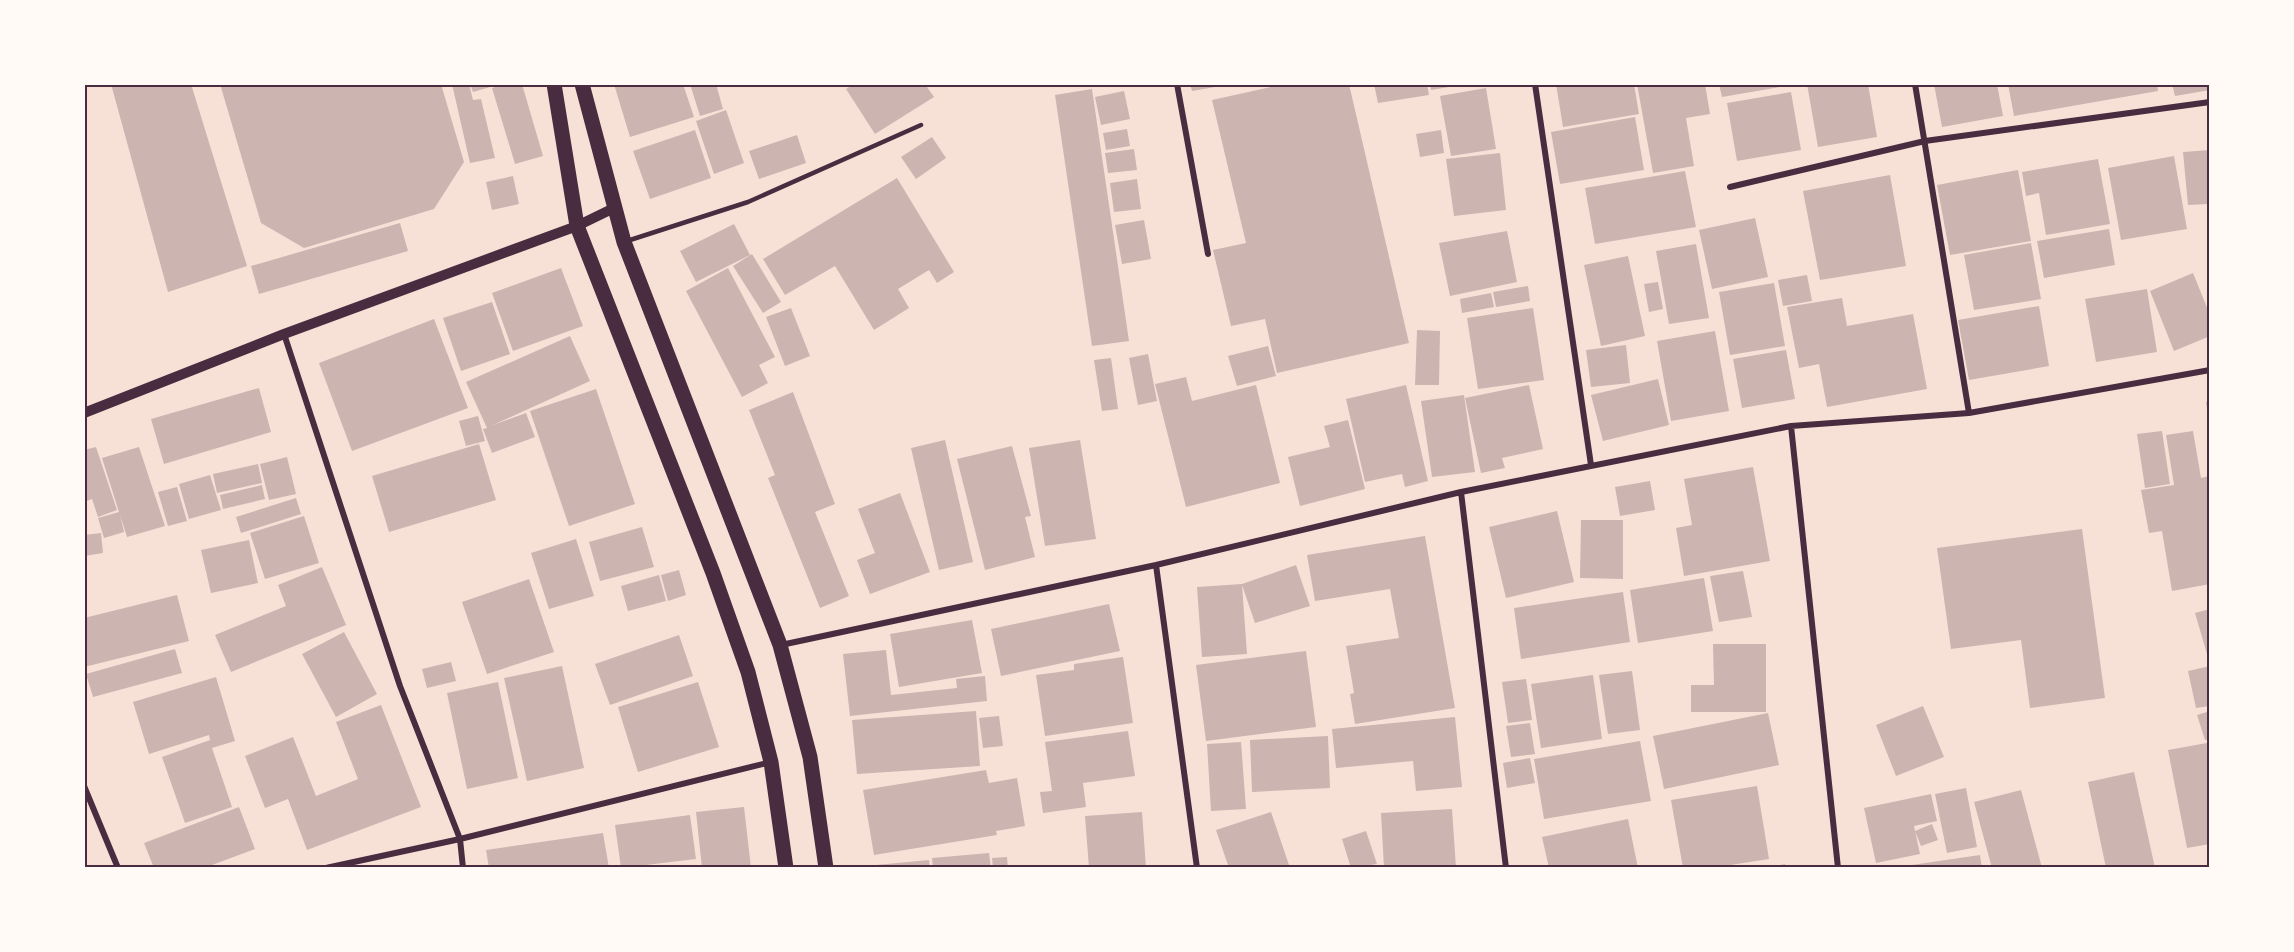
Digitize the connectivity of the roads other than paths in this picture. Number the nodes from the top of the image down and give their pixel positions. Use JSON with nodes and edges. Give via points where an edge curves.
{"nodes":[{"id":1,"x":554,"y":84,"type":"edge"},
{"id":2,"x":582,"y":84,"type":"edge"},
{"id":3,"x":1177,"y":84,"type":"edge"},
{"id":4,"x":1535,"y":84,"type":"edge"},
{"id":5,"x":1915,"y":84,"type":"edge"},
{"id":6,"x":2210,"y":102,"type":"edge"},
{"id":7,"x":921,"y":124,"type":"dead end"},
{"id":8,"x":1925,"y":141,"type":"junction"},
{"id":9,"x":1730,"y":187,"type":"dead end"},
{"id":10,"x":614,"y":208,"type":"junction"},
{"id":11,"x":577,"y":226,"type":"junction"},
{"id":12,"x":624,"y":242,"type":"junction"},
{"id":13,"x":1208,"y":254,"type":"dead end"},
{"id":14,"x":285,"y":334,"type":"junction"},
{"id":15,"x":2210,"y":370,"type":"edge"},
{"id":16,"x":84,"y":413,"type":"edge"},
{"id":17,"x":1969,"y":413,"type":"junction"},
{"id":18,"x":1791,"y":426,"type":"junction"},
{"id":19,"x":1591,"y":465,"type":"junction"},
{"id":20,"x":1461,"y":492,"type":"junction"},
{"id":21,"x":1156,"y":565,"type":"junction"},
{"id":22,"x":780,"y":645,"type":"junction"},
{"id":23,"x":771,"y":762,"type":"junction"},
{"id":24,"x":84,"y":786,"type":"edge"},
{"id":25,"x":460,"y":839,"type":"junction"},
{"id":26,"x":118,"y":868,"type":"edge"},
{"id":27,"x":326,"y":868,"type":"edge"},
{"id":28,"x":463,"y":868,"type":"edge"},
{"id":29,"x":786,"y":868,"type":"edge"},
{"id":30,"x":825,"y":868,"type":"edge"},
{"id":31,"x":1197,"y":868,"type":"edge"},
{"id":32,"x":1506,"y":868,"type":"edge"},
{"id":33,"x":1838,"y":868,"type":"edge"}],
"edges":[{"from":1,"to":11,"type":"main road"},
{"from":2,"to":10,"type":"main road"},
{"from":3,"to":13,"type":"street"},
{"from":4,"to":19,"type":"street"},
{"from":5,"to":8,"type":"street"},
{"from":6,"to":8,"type":"street"},
{"from":7,"to":12,"type":"lane","via":[[748,202]]},
{"from":8,"to":9,"type":"street"},
{"from":8,"to":17,"type":"street"},
{"from":10,"to":11,"type":"street"},
{"from":10,"to":12,"type":"main road"},
{"from":11,"to":14,"type":"street"},
{"from":11,"to":23,"type":"main road","via":[[713,573],[748,672]]},
{"from":12,"to":22,"type":"main road"},
{"from":14,"to":16,"type":"street"},
{"from":14,"to":25,"type":"street","via":[[400,686]]},
{"from":15,"to":17,"type":"street"},
{"from":17,"to":18,"type":"street"},
{"from":18,"to":19,"type":"street"},
{"from":18,"to":33,"type":"street"},
{"from":19,"to":20,"type":"street"},
{"from":20,"to":21,"type":"street"},
{"from":20,"to":32,"type":"street"},
{"from":21,"to":22,"type":"street"},
{"from":21,"to":31,"type":"street"},
{"from":22,"to":30,"type":"main road","via":[[810,757]]},
{"from":23,"to":25,"type":"street"},
{"from":23,"to":29,"type":"main road"},
{"from":24,"to":26,"type":"street"},
{"from":25,"to":27,"type":"street"},
{"from":25,"to":28,"type":"street"}]}
